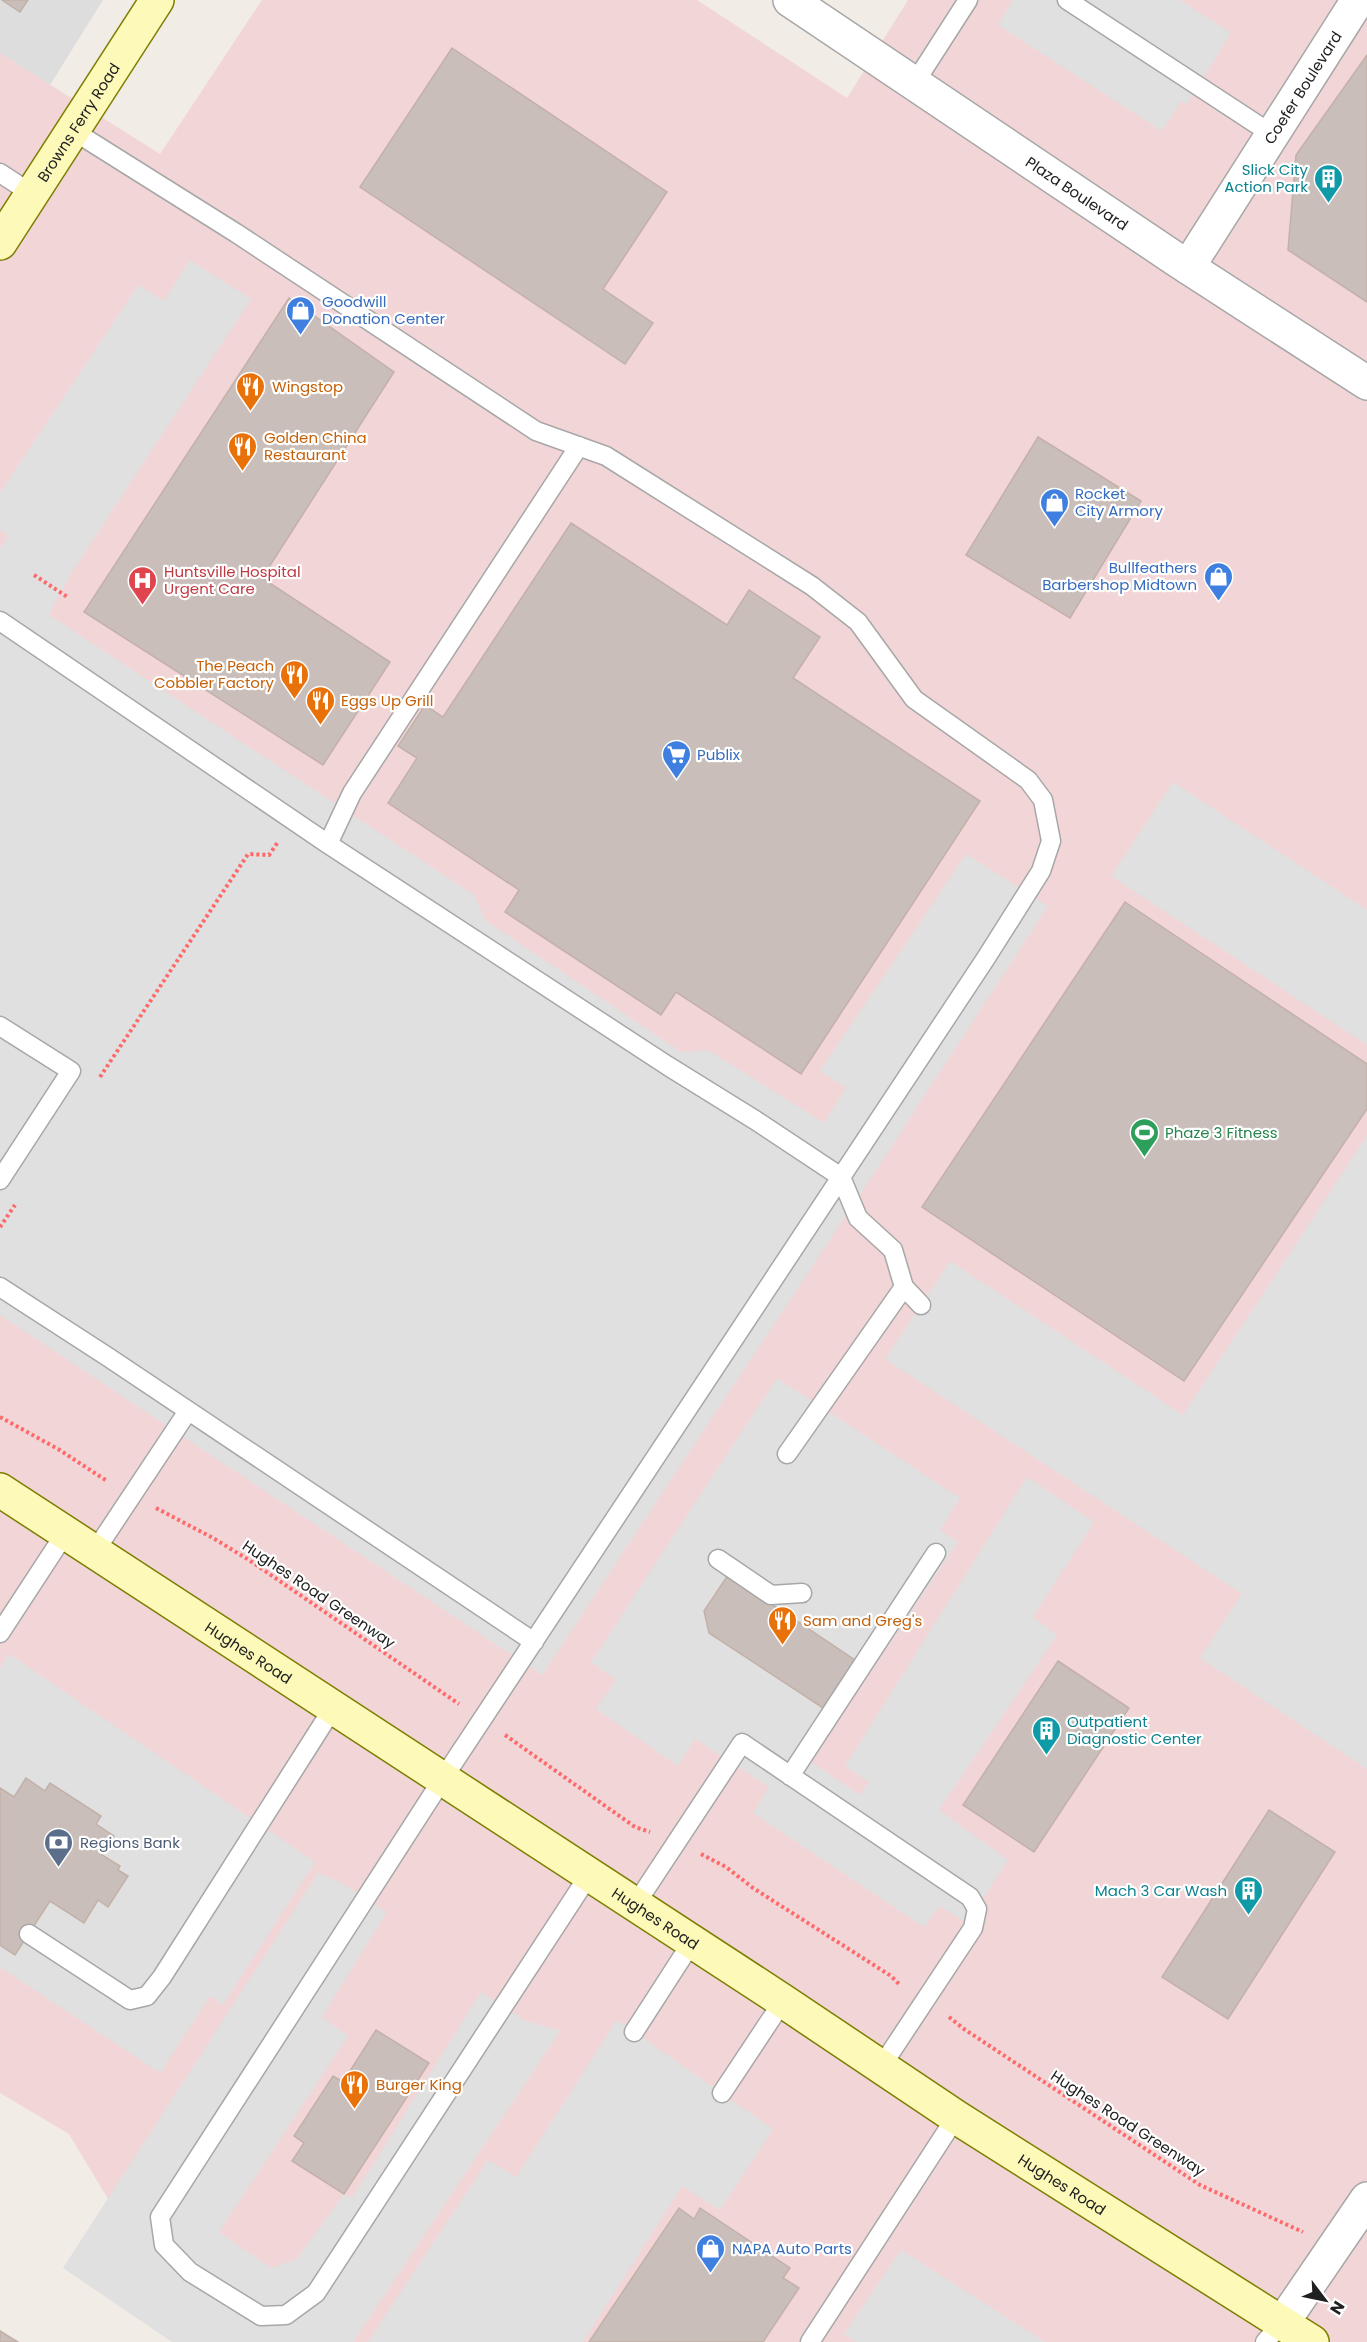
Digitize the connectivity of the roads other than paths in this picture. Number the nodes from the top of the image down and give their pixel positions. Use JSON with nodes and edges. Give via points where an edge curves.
{"nodes":[{"id":1,"x":157,"y":0,"type":"edge"},
{"id":2,"x":790,"y":0,"type":"edge"},
{"id":3,"x":968,"y":0,"type":"edge"},
{"id":4,"x":1067,"y":0,"type":"edge"},
{"id":5,"x":1358,"y":0,"type":"edge"},
{"id":6,"x":914,"y":84,"type":"junction"},
{"id":7,"x":72,"y":130,"type":"junction"},
{"id":8,"x":1273,"y":135,"type":"junction"},
{"id":9,"x":0,"y":173,"type":"edge"},
{"id":10,"x":33,"y":194,"type":"junction"},
{"id":11,"x":0,"y":243,"type":"edge"},
{"id":12,"x":1188,"y":267,"type":"junction"},
{"id":13,"x":1367,"y":383,"type":"edge"},
{"id":14,"x":579,"y":446,"type":"junction"},
{"id":15,"x":0,"y":621,"type":"edge"},
{"id":16,"x":328,"y":844,"type":"junction"},
{"id":17,"x":0,"y":1026,"type":"edge"},
{"id":18,"x":841,"y":1178,"type":"junction"},
{"id":19,"x":0,"y":1180,"type":"edge"},
{"id":20,"x":0,"y":1287,"type":"edge"},
{"id":21,"x":904,"y":1287,"type":"junction"},
{"id":22,"x":921,"y":1305,"type":"dead end"},
{"id":23,"x":188,"y":1411,"type":"junction"},
{"id":24,"x":787,"y":1454,"type":"dead end"},
{"id":25,"x":0,"y":1490,"type":"edge"},
{"id":26,"x":66,"y":1532,"type":"junction"},
{"id":27,"x":95,"y":1551,"type":"junction"},
{"id":28,"x":936,"y":1553,"type":"dead end"},
{"id":29,"x":718,"y":1559,"type":"dead end"},
{"id":30,"x":802,"y":1593,"type":"dead end"},
{"id":31,"x":0,"y":1634,"type":"edge"},
{"id":32,"x":534,"y":1642,"type":"junction"},
{"id":33,"x":333,"y":1708,"type":"junction"},
{"id":34,"x":790,"y":1776,"type":"junction"},
{"id":35,"x":442,"y":1780,"type":"junction"},
{"id":36,"x":589,"y":1875,"type":"junction"},
{"id":37,"x":635,"y":1905,"type":"junction"},
{"id":38,"x":29,"y":1934,"type":"dead end"},
{"id":39,"x":692,"y":1942,"type":"junction"},
{"id":40,"x":783,"y":2001,"type":"junction"},
{"id":41,"x":634,"y":2032,"type":"dead end"},
{"id":42,"x":881,"y":2067,"type":"junction"},
{"id":43,"x":722,"y":2093,"type":"dead end"},
{"id":44,"x":956,"y":2117,"type":"junction"},
{"id":45,"x":1367,"y":2199,"type":"edge"},
{"id":46,"x":1274,"y":2332,"type":"edge"},
{"id":47,"x":810,"y":2342,"type":"edge"},
{"id":48,"x":1312,"y":2342,"type":"edge"}],
"edges":[{"from":1,"to":7,"type":"main road","name":"Browns Ferry Road"},
{"from":2,"to":6,"type":"street","name":"Plaza Boulevard"},
{"from":3,"to":6,"type":"lane"},
{"from":4,"to":8,"type":"lane"},
{"from":5,"to":8,"type":"street","name":"Coefer Boulevard"},
{"from":6,"to":12,"type":"street","name":"Plaza Boulevard"},
{"from":7,"to":10,"type":"main road","name":"Browns Ferry Road"},
{"from":7,"to":14,"type":"lane","via":[[237,233],[536,431]]},
{"from":8,"to":12,"type":"street","name":"Coefer Boulevard"},
{"from":9,"to":10,"type":"lane"},
{"from":10,"to":11,"type":"main road","name":"Browns Ferry Road"},
{"from":12,"to":13,"type":"street","name":"Plaza Boulevard"},
{"from":14,"to":16,"type":"lane","via":[[352,793]]},
{"from":14,"to":18,"type":"lane","via":[[606,456],[812,586],[858,622],[914,699],[1028,780],[1043,800],[1051,841],[1041,871]]},
{"from":15,"to":16,"type":"lane"},
{"from":16,"to":18,"type":"lane"},
{"from":17,"to":19,"type":"lane","via":[[71,1071]]},
{"from":18,"to":21,"type":"lane","via":[[858,1218],[892,1250]]},
{"from":18,"to":32,"type":"lane"},
{"from":20,"to":23,"type":"lane"},
{"from":21,"to":22,"type":"lane"},
{"from":21,"to":24,"type":"lane"},
{"from":23,"to":27,"type":"lane"},
{"from":23,"to":32,"type":"lane"},
{"from":25,"to":26,"type":"main road","name":"Hughes Road"},
{"from":26,"to":27,"type":"main road","name":"Hughes Road"},
{"from":26,"to":31,"type":"lane"},
{"from":27,"to":33,"type":"main road","name":"Hughes Road"},
{"from":28,"to":34,"type":"lane"},
{"from":29,"to":30,"type":"lane","via":[[771,1595]]},
{"from":32,"to":35,"type":"lane"},
{"from":33,"to":35,"type":"main road","name":"Hughes Road"},
{"from":33,"to":38,"type":"lane","via":[[147,1996],[130,2000]]},
{"from":34,"to":37,"type":"lane","via":[[742,1743]]},
{"from":34,"to":42,"type":"lane","via":[[970,1897],[977,1909],[973,1928]]},
{"from":35,"to":36,"type":"main road","name":"Hughes Road"},
{"from":35,"to":36,"type":"lane","via":[[160,2217],[164,2245],[190,2272],[261,2316],[286,2315],[316,2293]]},
{"from":36,"to":37,"type":"main road","name":"Hughes Road"},
{"from":37,"to":39,"type":"main road","name":"Hughes Road"},
{"from":39,"to":40,"type":"main road","name":"Hughes Road"},
{"from":39,"to":41,"type":"lane"},
{"from":40,"to":42,"type":"main road","name":"Hughes Road"},
{"from":40,"to":43,"type":"lane"},
{"from":42,"to":44,"type":"main road","name":"Hughes Road"},
{"from":44,"to":46,"type":"main road","name":"Hughes Road"},
{"from":44,"to":47,"type":"lane"},
{"from":45,"to":46,"type":"street"},
{"from":46,"to":48,"type":"main road","name":"Hughes Road"}]}
